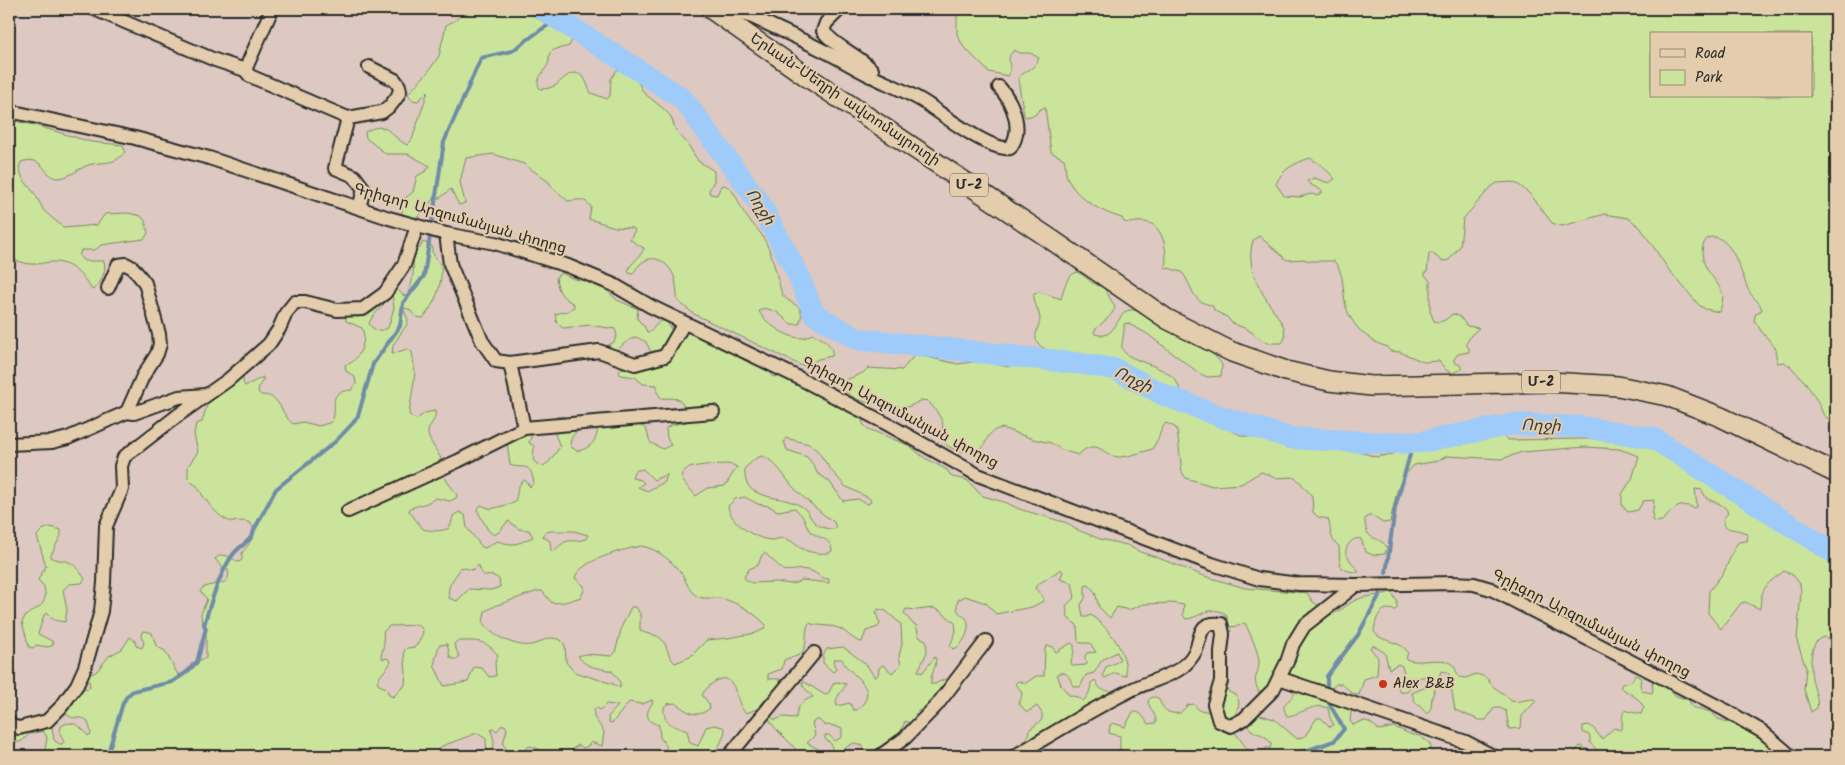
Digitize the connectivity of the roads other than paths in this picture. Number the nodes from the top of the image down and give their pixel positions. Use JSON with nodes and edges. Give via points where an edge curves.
{"nodes":[{"id":1,"x":94,"y":9,"type":"edge"},
{"id":2,"x":272,"y":9,"type":"edge"},
{"id":3,"x":723,"y":10,"type":"edge"},
{"id":4,"x":838,"y":11,"type":"dead end"},
{"id":5,"x":369,"y":67,"type":"dead end"},
{"id":6,"x":245,"y":70,"type":"junction"},
{"id":7,"x":870,"y":76,"type":"junction"},
{"id":8,"x":999,"y":87,"type":"dead end"},
{"id":9,"x":9,"y":111,"type":"edge"},
{"id":10,"x":348,"y":118,"type":"junction"},
{"id":11,"x":359,"y":208,"type":"junction"},
{"id":12,"x":417,"y":226,"type":"junction"},
{"id":13,"x":446,"y":234,"type":"junction"},
{"id":14,"x":108,"y":288,"type":"dead end"},
{"id":15,"x":684,"y":323,"type":"junction"},
{"id":16,"x":510,"y":363,"type":"junction"},
{"id":17,"x":208,"y":395,"type":"junction"},
{"id":18,"x":127,"y":412,"type":"junction"},
{"id":19,"x":714,"y":412,"type":"dead end"},
{"id":20,"x":524,"y":428,"type":"junction"},
{"id":21,"x":9,"y":444,"type":"edge"},
{"id":22,"x":1836,"y":473,"type":"edge"},
{"id":23,"x":348,"y":511,"type":"dead end"},
{"id":24,"x":1356,"y":585,"type":"junction"},
{"id":25,"x":986,"y":641,"type":"dead end"},
{"id":26,"x":814,"y":653,"type":"dead end"},
{"id":27,"x":1279,"y":678,"type":"junction"},
{"id":28,"x":9,"y":722,"type":"edge"},
{"id":29,"x":1489,"y":755,"type":"edge"},
{"id":30,"x":729,"y":756,"type":"edge"},
{"id":31,"x":880,"y":756,"type":"edge"},
{"id":32,"x":1015,"y":756,"type":"edge"},
{"id":33,"x":1791,"y":756,"type":"edge"}],
"edges":[{"from":1,"to":6,"type":"street"},
{"from":2,"to":6,"type":"street"},
{"from":3,"to":7,"type":"street","via":[[818,48]]},
{"from":3,"to":22,"type":"highway","name":"Երևան-Մեղրի ավտոմայրուղի","number":"Մ-2","via":[[806,76],[1167,320],[1232,352],[1286,371],[1328,381],[1371,386],[1550,382],[1618,386],[1667,396]]},
{"from":4,"to":7,"type":"street","via":[[823,31],[864,60],[872,70]]},
{"from":5,"to":10,"type":"street","via":[[395,80],[400,91],[382,112]]},
{"from":6,"to":10,"type":"street","via":[[250,76]]},
{"from":7,"to":8,"type":"street","via":[[928,104],[986,143],[1003,149],[1010,148],[1017,135],[1008,96]]},
{"from":9,"to":11,"type":"street","name":"Գրիգոր Արզումանյան փողոց","via":[[135,138],[200,156]]},
{"from":10,"to":11,"type":"street","via":[[335,168],[354,176],[364,189]]},
{"from":11,"to":12,"type":"street","name":"Գրիգոր Արզումանյան փողոց"},
{"from":12,"to":13,"type":"street","name":"Գրիգոր Արզումանյան փողոց"},
{"from":12,"to":17,"type":"street","via":[[404,265],[385,293],[363,309],[355,310],[295,302],[269,344]]},
{"from":13,"to":15,"type":"street","name":"Գրիգոր Արզումանյան փողոց","via":[[494,243],[568,266],[614,285]]},
{"from":13,"to":16,"type":"street","via":[[450,264],[482,341],[496,361]]},
{"from":14,"to":18,"type":"street","via":[[118,265],[126,264],[133,268],[144,283],[159,334],[157,354]]},
{"from":15,"to":16,"type":"street","via":[[664,356],[635,364],[598,351]]},
{"from":15,"to":24,"type":"street","name":"Գրիգոր Արզումանյան փողոց","via":[[795,376],[978,475],[1259,579],[1299,584]]},
{"from":16,"to":20,"type":"street"},
{"from":17,"to":18,"type":"street","via":[[179,397],[134,413]]},
{"from":17,"to":28,"type":"street","via":[[124,457],[122,489],[106,526],[101,611],[86,667],[77,685],[47,721],[19,728]]},
{"from":18,"to":21,"type":"street","via":[[68,438]]},
{"from":19,"to":20,"type":"street"},
{"from":20,"to":23,"type":"street"},
{"from":24,"to":27,"type":"street","via":[[1304,626]]},
{"from":24,"to":33,"type":"street","name":"Գրիգոր Արզումանյան փողոց","via":[[1452,583],[1491,589],[1725,710],[1763,732]]},
{"from":25,"to":31,"type":"street","via":[[937,705],[905,738]]},
{"from":26,"to":30,"type":"street"},
{"from":27,"to":29,"type":"street","via":[[1466,742]]},
{"from":27,"to":32,"type":"street","via":[[1273,690],[1244,719],[1231,726],[1219,721],[1214,704],[1221,681],[1223,634],[1221,624],[1212,623],[1203,628],[1190,659],[1178,670],[1129,691]]}]}
